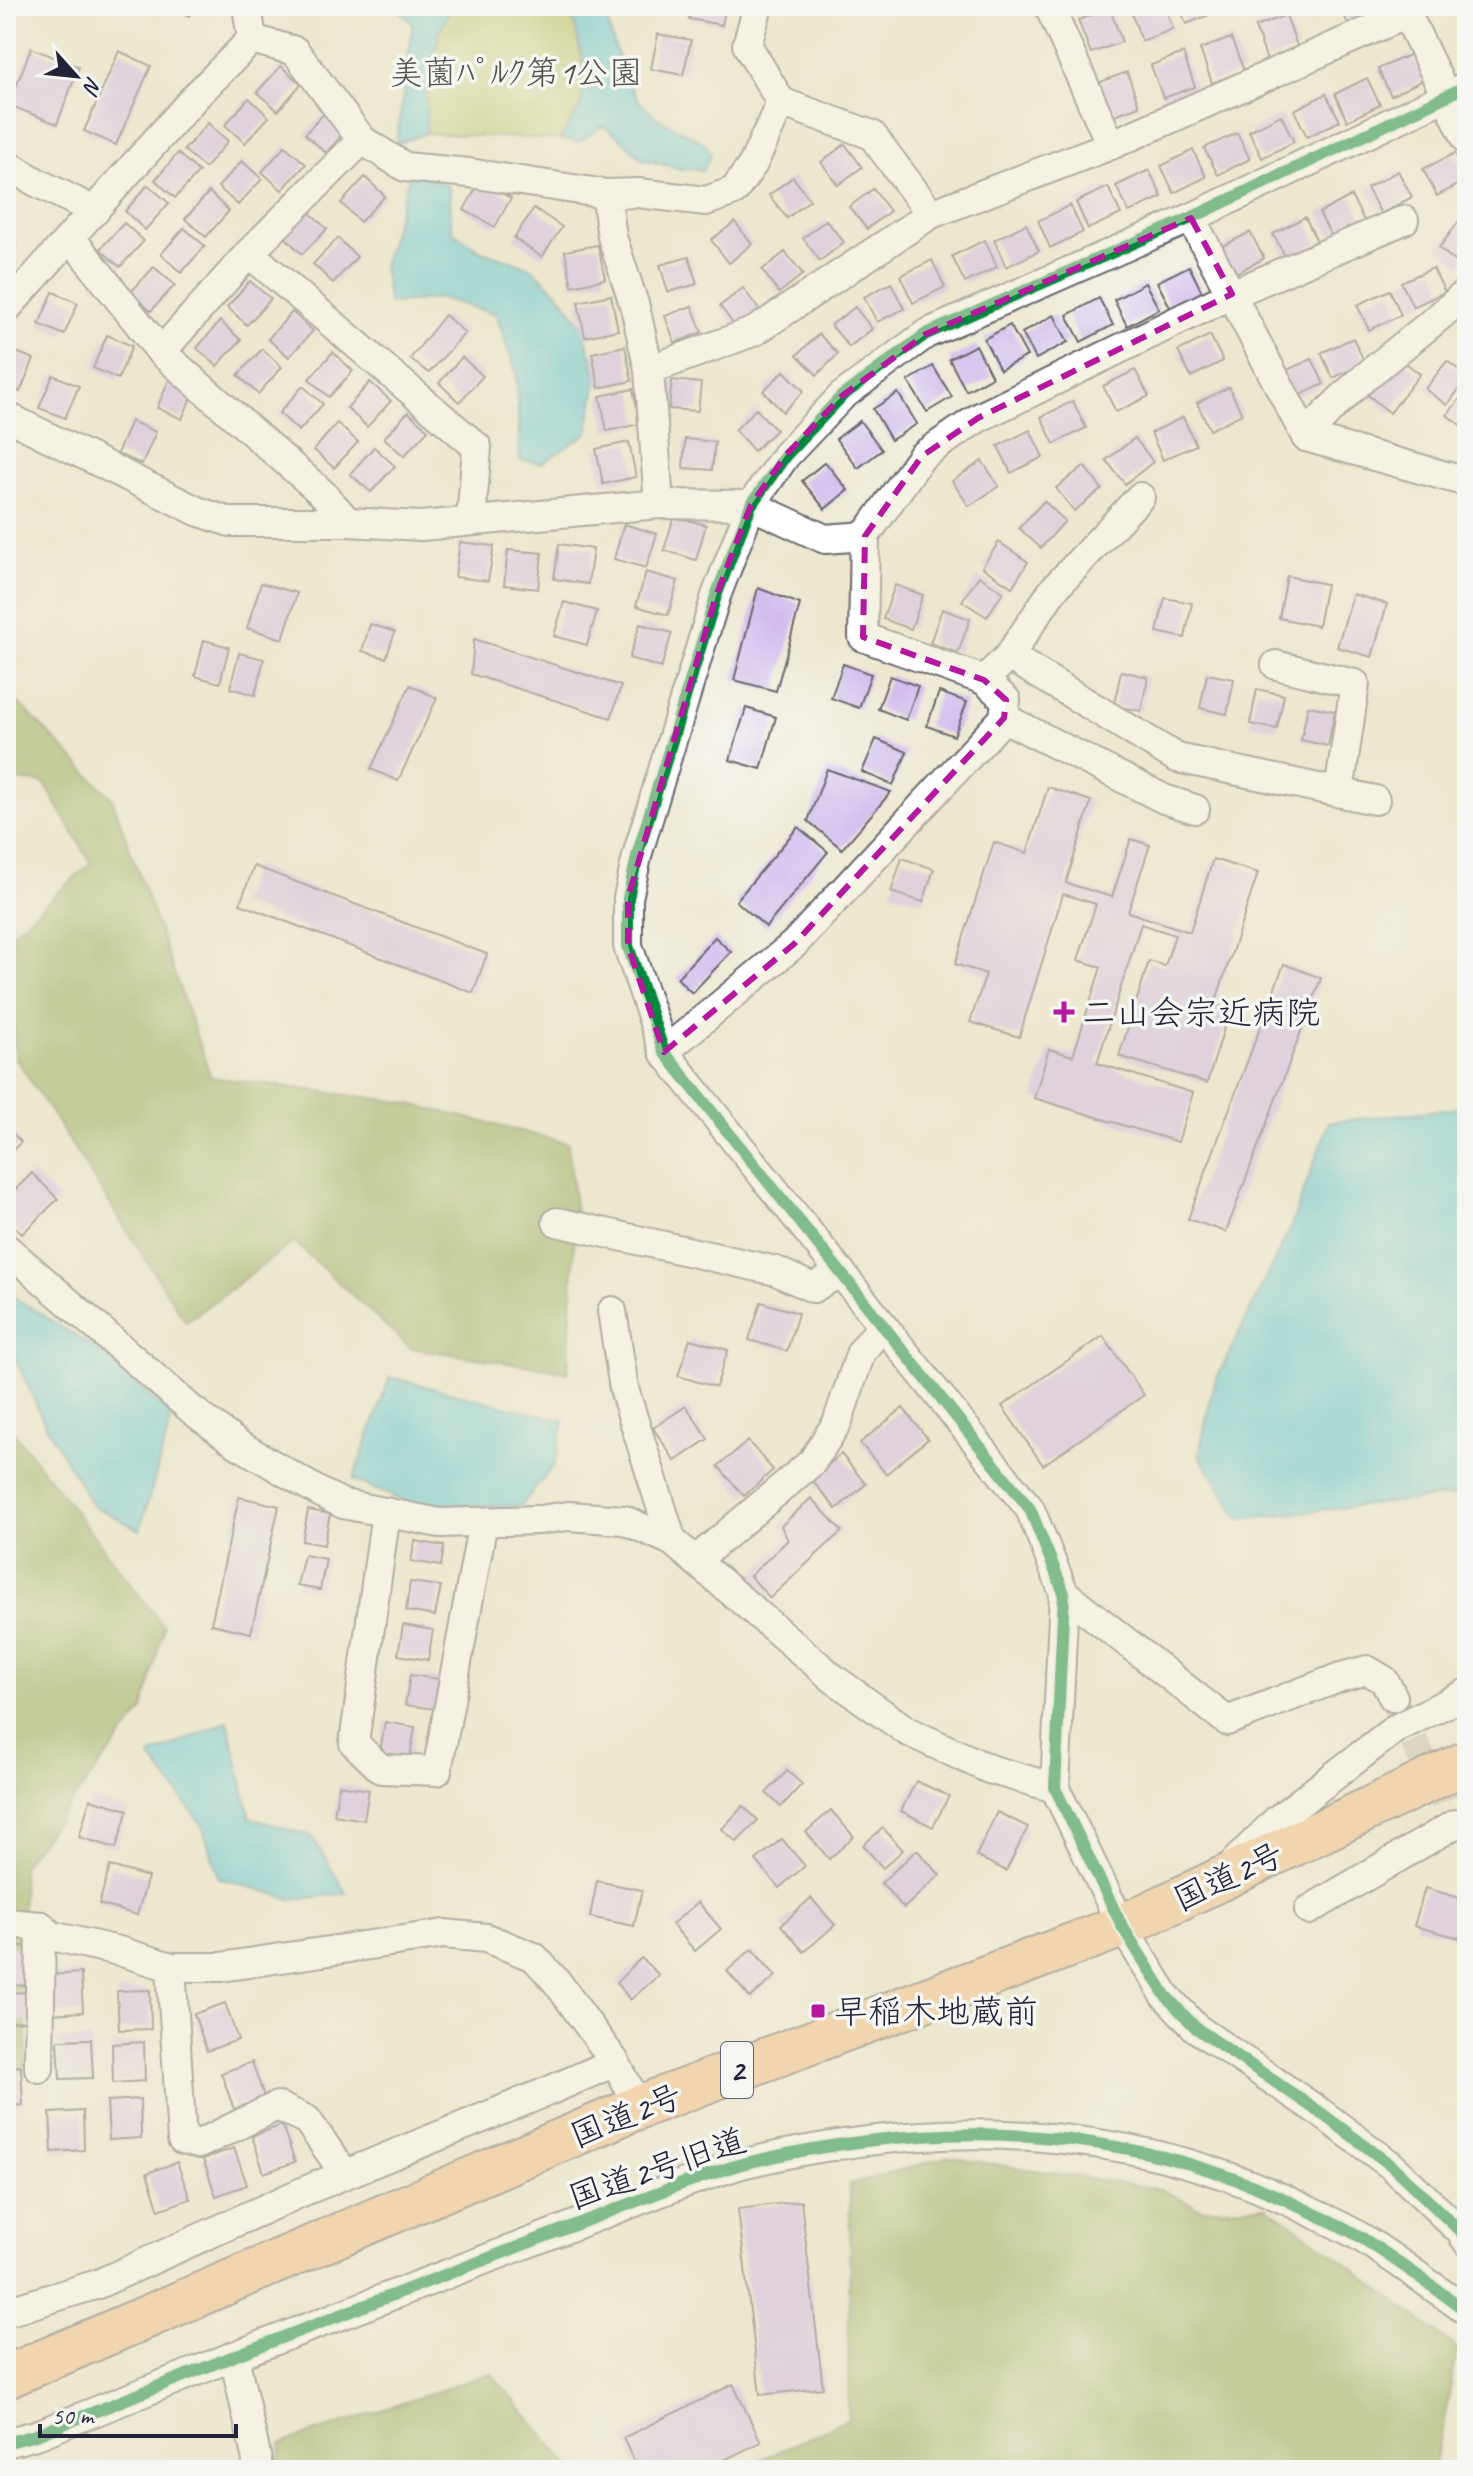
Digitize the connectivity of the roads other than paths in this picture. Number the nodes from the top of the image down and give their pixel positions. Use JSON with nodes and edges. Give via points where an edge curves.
{"nodes":[{"id":1,"x":247,"y":6,"type":"edge"},
{"id":2,"x":758,"y":6,"type":"edge"},
{"id":3,"x":1049,"y":6,"type":"edge"},
{"id":4,"x":1405,"y":10,"type":"edge"},
{"id":5,"x":252,"y":39,"type":"junction"},
{"id":6,"x":1456,"y":90,"type":"edge"},
{"id":7,"x":781,"y":102,"type":"junction"},
{"id":8,"x":362,"y":140,"type":"junction"},
{"id":9,"x":1467,"y":140,"type":"edge"},
{"id":10,"x":1111,"y":145,"type":"junction"},
{"id":11,"x":6,"y":164,"type":"edge"},
{"id":12,"x":606,"y":194,"type":"junction"},
{"id":13,"x":95,"y":211,"type":"junction"},
{"id":14,"x":931,"y":214,"type":"junction"},
{"id":15,"x":1191,"y":218,"type":"junction"},
{"id":16,"x":1404,"y":220,"type":"dead end"},
{"id":17,"x":71,"y":238,"type":"junction"},
{"id":18,"x":249,"y":253,"type":"junction"},
{"id":19,"x":1467,"y":292,"type":"edge"},
{"id":20,"x":1232,"y":294,"type":"junction"},
{"id":21,"x":6,"y":309,"type":"edge"},
{"id":22,"x":161,"y":352,"type":"junction"},
{"id":23,"x":649,"y":370,"type":"junction"},
{"id":24,"x":6,"y":416,"type":"edge"},
{"id":25,"x":1306,"y":437,"type":"junction"},
{"id":26,"x":1467,"y":482,"type":"edge"},
{"id":27,"x":1140,"y":497,"type":"dead end"},
{"id":28,"x":659,"y":504,"type":"junction"},
{"id":29,"x":751,"y":505,"type":"junction"},
{"id":30,"x":471,"y":521,"type":"junction"},
{"id":31,"x":348,"y":522,"type":"junction"},
{"id":32,"x":865,"y":536,"type":"junction"},
{"id":33,"x":1009,"y":656,"type":"junction"},
{"id":34,"x":1276,"y":665,"type":"dead end"},
{"id":35,"x":984,"y":680,"type":"junction"},
{"id":36,"x":1004,"y":718,"type":"junction"},
{"id":37,"x":1339,"y":792,"type":"junction"},
{"id":38,"x":1375,"y":800,"type":"dead end"},
{"id":39,"x":1195,"y":809,"type":"dead end"},
{"id":40,"x":664,"y":1052,"type":"junction"},
{"id":41,"x":557,"y":1222,"type":"dead end"},
{"id":42,"x":6,"y":1248,"type":"edge"},
{"id":43,"x":841,"y":1272,"type":"junction"},
{"id":44,"x":612,"y":1311,"type":"dead end"},
{"id":45,"x":883,"y":1325,"type":"junction"},
{"id":46,"x":386,"y":1512,"type":"junction"},
{"id":47,"x":483,"y":1522,"type":"junction"},
{"id":48,"x":672,"y":1541,"type":"junction"},
{"id":49,"x":695,"y":1561,"type":"junction"},
{"id":50,"x":1064,"y":1593,"type":"junction"},
{"id":51,"x":1467,"y":1693,"type":"edge"},
{"id":52,"x":1393,"y":1697,"type":"tunnel mouth"},
{"id":53,"x":1467,"y":1762,"type":"edge"},
{"id":54,"x":1055,"y":1788,"type":"junction"},
{"id":55,"x":1455,"y":1815,"type":"edge"},
{"id":56,"x":1216,"y":1881,"type":"junction"},
{"id":57,"x":1309,"y":1910,"type":"dead end"},
{"id":58,"x":6,"y":1923,"type":"edge"},
{"id":59,"x":41,"y":1926,"type":"junction"},
{"id":60,"x":1122,"y":1926,"type":"junction"},
{"id":61,"x":171,"y":1967,"type":"junction"},
{"id":62,"x":615,"y":2062,"type":"junction"},
{"id":63,"x":39,"y":2068,"type":"dead end"},
{"id":64,"x":639,"y":2107,"type":"junction"},
{"id":65,"x":345,"y":2174,"type":"junction"},
{"id":66,"x":1467,"y":2241,"type":"edge"},
{"id":67,"x":1467,"y":2311,"type":"edge"},
{"id":68,"x":6,"y":2312,"type":"edge"},
{"id":69,"x":234,"y":2356,"type":"junction"},
{"id":70,"x":6,"y":2377,"type":"edge"},
{"id":71,"x":6,"y":2443,"type":"edge"},
{"id":72,"x":256,"y":2470,"type":"edge"}],
"edges":[{"from":1,"to":5,"type":"street"},
{"from":2,"to":7,"type":"street","via":[[747,45]]},
{"from":3,"to":10,"type":"street"},
{"from":4,"to":6,"type":"street"},
{"from":4,"to":10,"type":"street"},
{"from":5,"to":8,"type":"street","via":[[295,51]]},
{"from":5,"to":13,"type":"street"},
{"from":6,"to":9,"type":"street"},
{"from":6,"to":15,"type":"street"},
{"from":7,"to":12,"type":"street","via":[[753,164],[734,191],[706,201]]},
{"from":7,"to":14,"type":"street","via":[[872,135]]},
{"from":8,"to":12,"type":"street","via":[[405,167]]},
{"from":8,"to":18,"type":"street"},
{"from":10,"to":14,"type":"street"},
{"from":11,"to":13,"type":"street"},
{"from":12,"to":23,"type":"street","via":[[612,237]]},
{"from":13,"to":17,"type":"street"},
{"from":14,"to":23,"type":"street","via":[[755,331]]},
{"from":15,"to":20,"type":"street"},
{"from":15,"to":29,"type":"street","via":[[926,334],[842,396],[786,455]]},
{"from":16,"to":20,"type":"street"},
{"from":17,"to":21,"type":"street"},
{"from":17,"to":22,"type":"street"},
{"from":18,"to":22,"type":"street"},
{"from":18,"to":30,"type":"street","via":[[477,447]]},
{"from":19,"to":25,"type":"street","via":[[1360,381]]},
{"from":20,"to":25,"type":"street"},
{"from":20,"to":32,"type":"street","via":[[978,418],[922,456]]},
{"from":22,"to":31,"type":"street"},
{"from":23,"to":28,"type":"street"},
{"from":24,"to":31,"type":"street","via":[[197,511],[230,522]]},
{"from":25,"to":26,"type":"street"},
{"from":27,"to":33,"type":"street","via":[[1053,590]]},
{"from":28,"to":29,"type":"street"},
{"from":28,"to":30,"type":"street"},
{"from":29,"to":32,"type":"street","via":[[825,539]]},
{"from":29,"to":40,"type":"street","via":[[716,596],[628,898],[628,946]]},
{"from":30,"to":31,"type":"street","via":[[421,526]]},
{"from":32,"to":35,"type":"street","via":[[863,637]]},
{"from":33,"to":35,"type":"street"},
{"from":33,"to":37,"type":"street","via":[[1177,758]]},
{"from":34,"to":37,"type":"street","via":[[1355,684]]},
{"from":35,"to":36,"type":"street","via":[[1006,700]]},
{"from":36,"to":39,"type":"street","via":[[1164,799]]},
{"from":36,"to":40,"type":"street","via":[[794,944]]},
{"from":37,"to":38,"type":"street"},
{"from":40,"to":43,"type":"street"},
{"from":41,"to":43,"type":"street","via":[[776,1271],[813,1288]]},
{"from":42,"to":46,"type":"street","via":[[236,1443],[343,1504]]},
{"from":43,"to":45,"type":"street"},
{"from":44,"to":48,"type":"street","via":[[624,1389]]},
{"from":45,"to":49,"type":"street","via":[[861,1352],[837,1423],[812,1462]]},
{"from":45,"to":50,"type":"street","via":[[1030,1509]]},
{"from":46,"to":47,"type":"street","via":[[440,1523]]},
{"from":46,"to":47,"type":"street","via":[[354,1743],[381,1769],[437,1771]]},
{"from":47,"to":48,"type":"street","via":[[568,1516],[624,1520]]},
{"from":48,"to":49,"type":"street"},
{"from":49,"to":54,"type":"street","via":[[834,1679],[907,1731],[989,1769]]},
{"from":50,"to":52,"type":"street","via":[[1227,1721],[1367,1670],[1384,1680]]},
{"from":50,"to":54,"type":"street"},
{"from":51,"to":56,"type":"street","via":[[1395,1729],[1277,1820]]},
{"from":53,"to":56,"type":"highway","name":"国道2号","number":"2"},
{"from":54,"to":60,"type":"street"},
{"from":55,"to":57,"type":"street"},
{"from":56,"to":60,"type":"highway","name":"国道2号","number":"2"},
{"from":58,"to":59,"type":"street"},
{"from":59,"to":61,"type":"street","via":[[52,1936]]},
{"from":59,"to":63,"type":"street"},
{"from":60,"to":64,"type":"highway","name":"国道2号","number":"2"},
{"from":60,"to":66,"type":"street","via":[[1165,1995],[1196,2028],[1392,2166]]},
{"from":61,"to":62,"type":"street","via":[[221,1967],[444,1934],[486,1938],[534,1957]]},
{"from":61,"to":65,"type":"street","via":[[182,2140],[199,2144],[277,2106],[307,2120]]},
{"from":62,"to":64,"type":"street"},
{"from":62,"to":65,"type":"street"},
{"from":64,"to":70,"type":"highway","name":"国道2号","number":"2"},
{"from":65,"to":68,"type":"street","via":[[98,2284]]},
{"from":67,"to":69,"type":"street","name":"国道2号旧道","via":[[1357,2235],[1218,2171],[1062,2137],[978,2133],[883,2139],[740,2165]]},
{"from":69,"to":71,"type":"street","name":"国道2号旧道"},
{"from":69,"to":72,"type":"street"}]}
